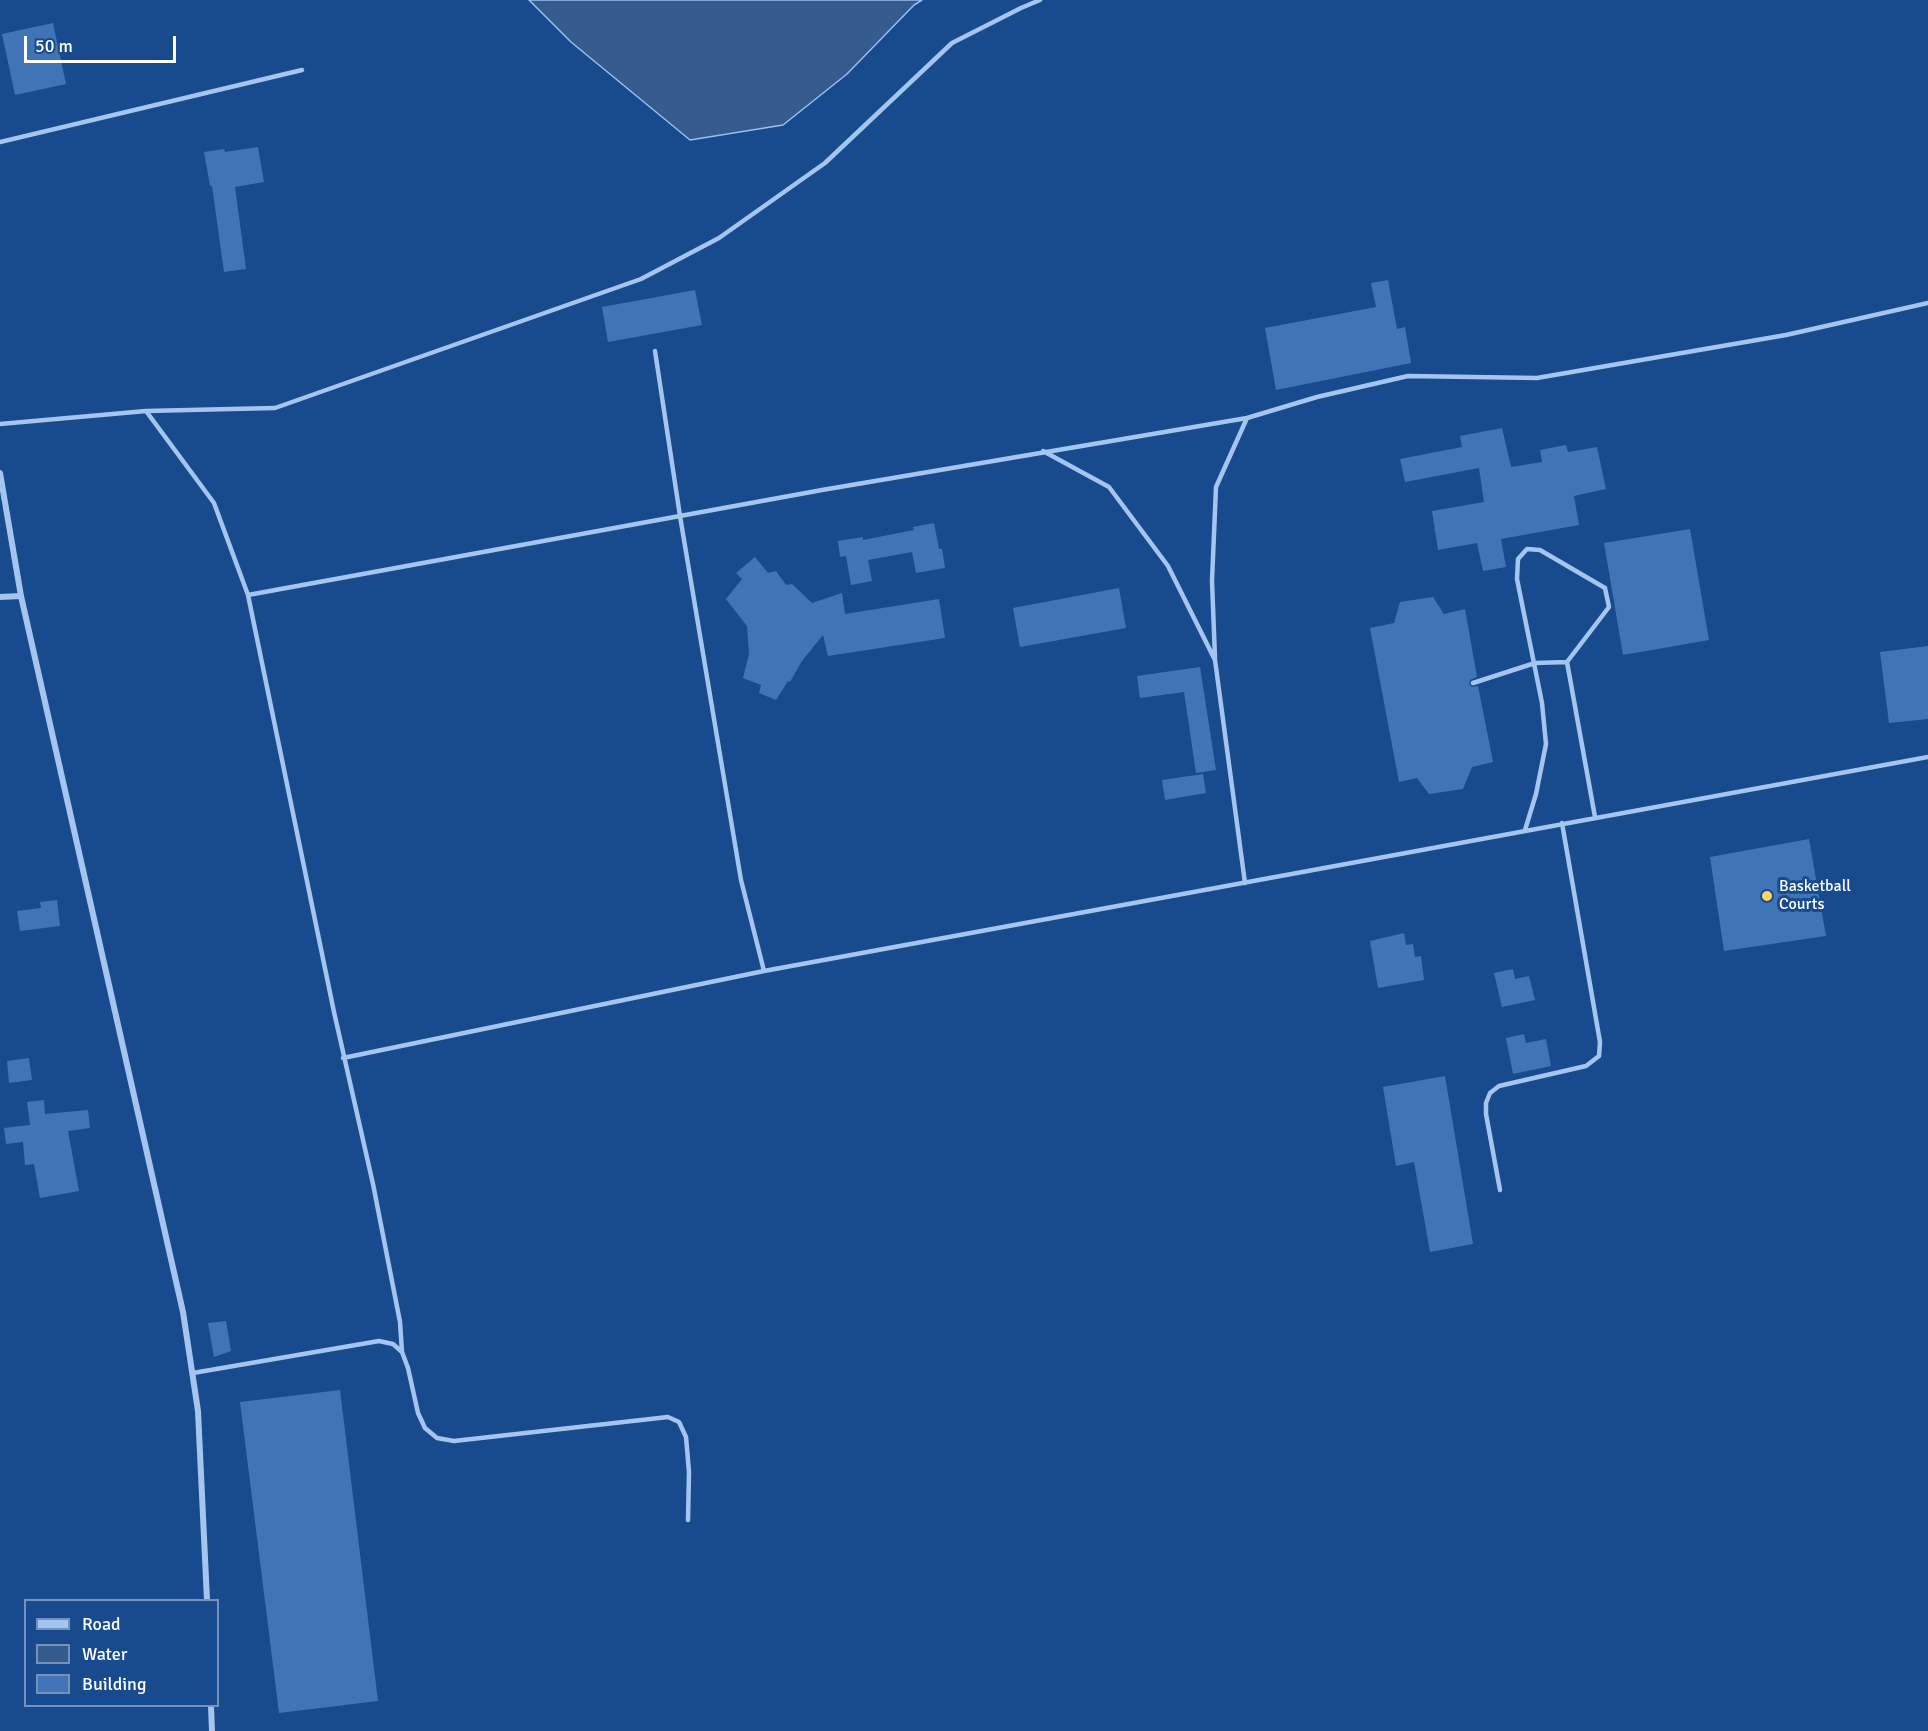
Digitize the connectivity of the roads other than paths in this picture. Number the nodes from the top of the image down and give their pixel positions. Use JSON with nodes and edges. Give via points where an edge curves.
{"nodes":[{"id":1,"x":1040,"y":0,"type":"edge"},
{"id":2,"x":302,"y":70,"type":"dead end"},
{"id":3,"x":0,"y":142,"type":"edge"},
{"id":4,"x":1928,"y":303,"type":"edge"},
{"id":5,"x":655,"y":351,"type":"dead end"},
{"id":6,"x":146,"y":411,"type":"junction"},
{"id":7,"x":1247,"y":418,"type":"junction"},
{"id":8,"x":0,"y":424,"type":"edge"},
{"id":9,"x":1044,"y":452,"type":"junction"},
{"id":10,"x":0,"y":473,"type":"edge"},
{"id":11,"x":680,"y":516,"type":"junction"},
{"id":12,"x":248,"y":595,"type":"junction"},
{"id":13,"x":21,"y":596,"type":"junction"},
{"id":14,"x":0,"y":597,"type":"edge"},
{"id":15,"x":1215,"y":660,"type":"junction"},
{"id":16,"x":1567,"y":662,"type":"junction"},
{"id":17,"x":1535,"y":663,"type":"junction"},
{"id":18,"x":1473,"y":683,"type":"dead end"},
{"id":19,"x":1928,"y":757,"type":"edge"},
{"id":20,"x":1595,"y":817,"type":"junction"},
{"id":21,"x":1562,"y":824,"type":"junction"},
{"id":22,"x":1524,"y":830,"type":"junction"},
{"id":23,"x":1245,"y":883,"type":"junction"},
{"id":24,"x":764,"y":971,"type":"junction"},
{"id":25,"x":343,"y":1058,"type":"junction"},
{"id":26,"x":1500,"y":1190,"type":"dead end"},
{"id":27,"x":402,"y":1352,"type":"junction"},
{"id":28,"x":193,"y":1373,"type":"junction"},
{"id":29,"x":688,"y":1520,"type":"dead end"},
{"id":30,"x":207,"y":1599,"type":"edge"},
{"id":31,"x":211,"y":1707,"type":"edge"},
{"id":32,"x":213,"y":1731,"type":"edge"}],
"edges":[{"from":1,"to":6,"type":"lane","via":[[952,43],[825,163],[719,238],[641,279],[275,408]]},
{"from":2,"to":3,"type":"lane"},
{"from":4,"to":7,"type":"lane","via":[[1786,335],[1537,378],[1408,376]]},
{"from":5,"to":11,"type":"lane"},
{"from":6,"to":8,"type":"lane"},
{"from":6,"to":12,"type":"lane","via":[[214,503]]},
{"from":7,"to":9,"type":"lane"},
{"from":7,"to":15,"type":"lane","via":[[1216,487],[1212,581]]},
{"from":9,"to":11,"type":"lane"},
{"from":9,"to":15,"type":"lane","via":[[1109,487],[1168,566]]},
{"from":10,"to":13,"type":"street"},
{"from":11,"to":12,"type":"lane"},
{"from":11,"to":24,"type":"lane","via":[[741,880]]},
{"from":12,"to":25,"type":"lane"},
{"from":13,"to":14,"type":"street"},
{"from":13,"to":28,"type":"street","via":[[180,1300]]},
{"from":15,"to":23,"type":"lane"},
{"from":16,"to":17,"type":"lane"},
{"from":16,"to":17,"type":"lane","via":[[1609,607],[1605,588],[1540,550],[1527,549],[1518,559],[1517,579]]},
{"from":16,"to":20,"type":"lane"},
{"from":17,"to":18,"type":"lane"},
{"from":17,"to":22,"type":"lane","via":[[1546,744]]},
{"from":19,"to":20,"type":"lane"},
{"from":20,"to":21,"type":"lane"},
{"from":21,"to":22,"type":"lane"},
{"from":21,"to":26,"type":"lane","via":[[1600,1042],[1599,1056],[1586,1066],[1499,1086],[1490,1093],[1486,1114]]},
{"from":22,"to":23,"type":"lane"},
{"from":23,"to":24,"type":"lane"},
{"from":24,"to":25,"type":"lane"},
{"from":25,"to":27,"type":"lane","via":[[373,1184],[400,1322]]},
{"from":27,"to":28,"type":"lane","via":[[393,1344],[379,1341]]},
{"from":27,"to":29,"type":"lane","via":[[418,1413],[425,1428],[437,1438],[454,1441],[652,1417],[679,1422],[686,1437]]},
{"from":28,"to":30,"type":"street"},
{"from":31,"to":32,"type":"street"}]}
